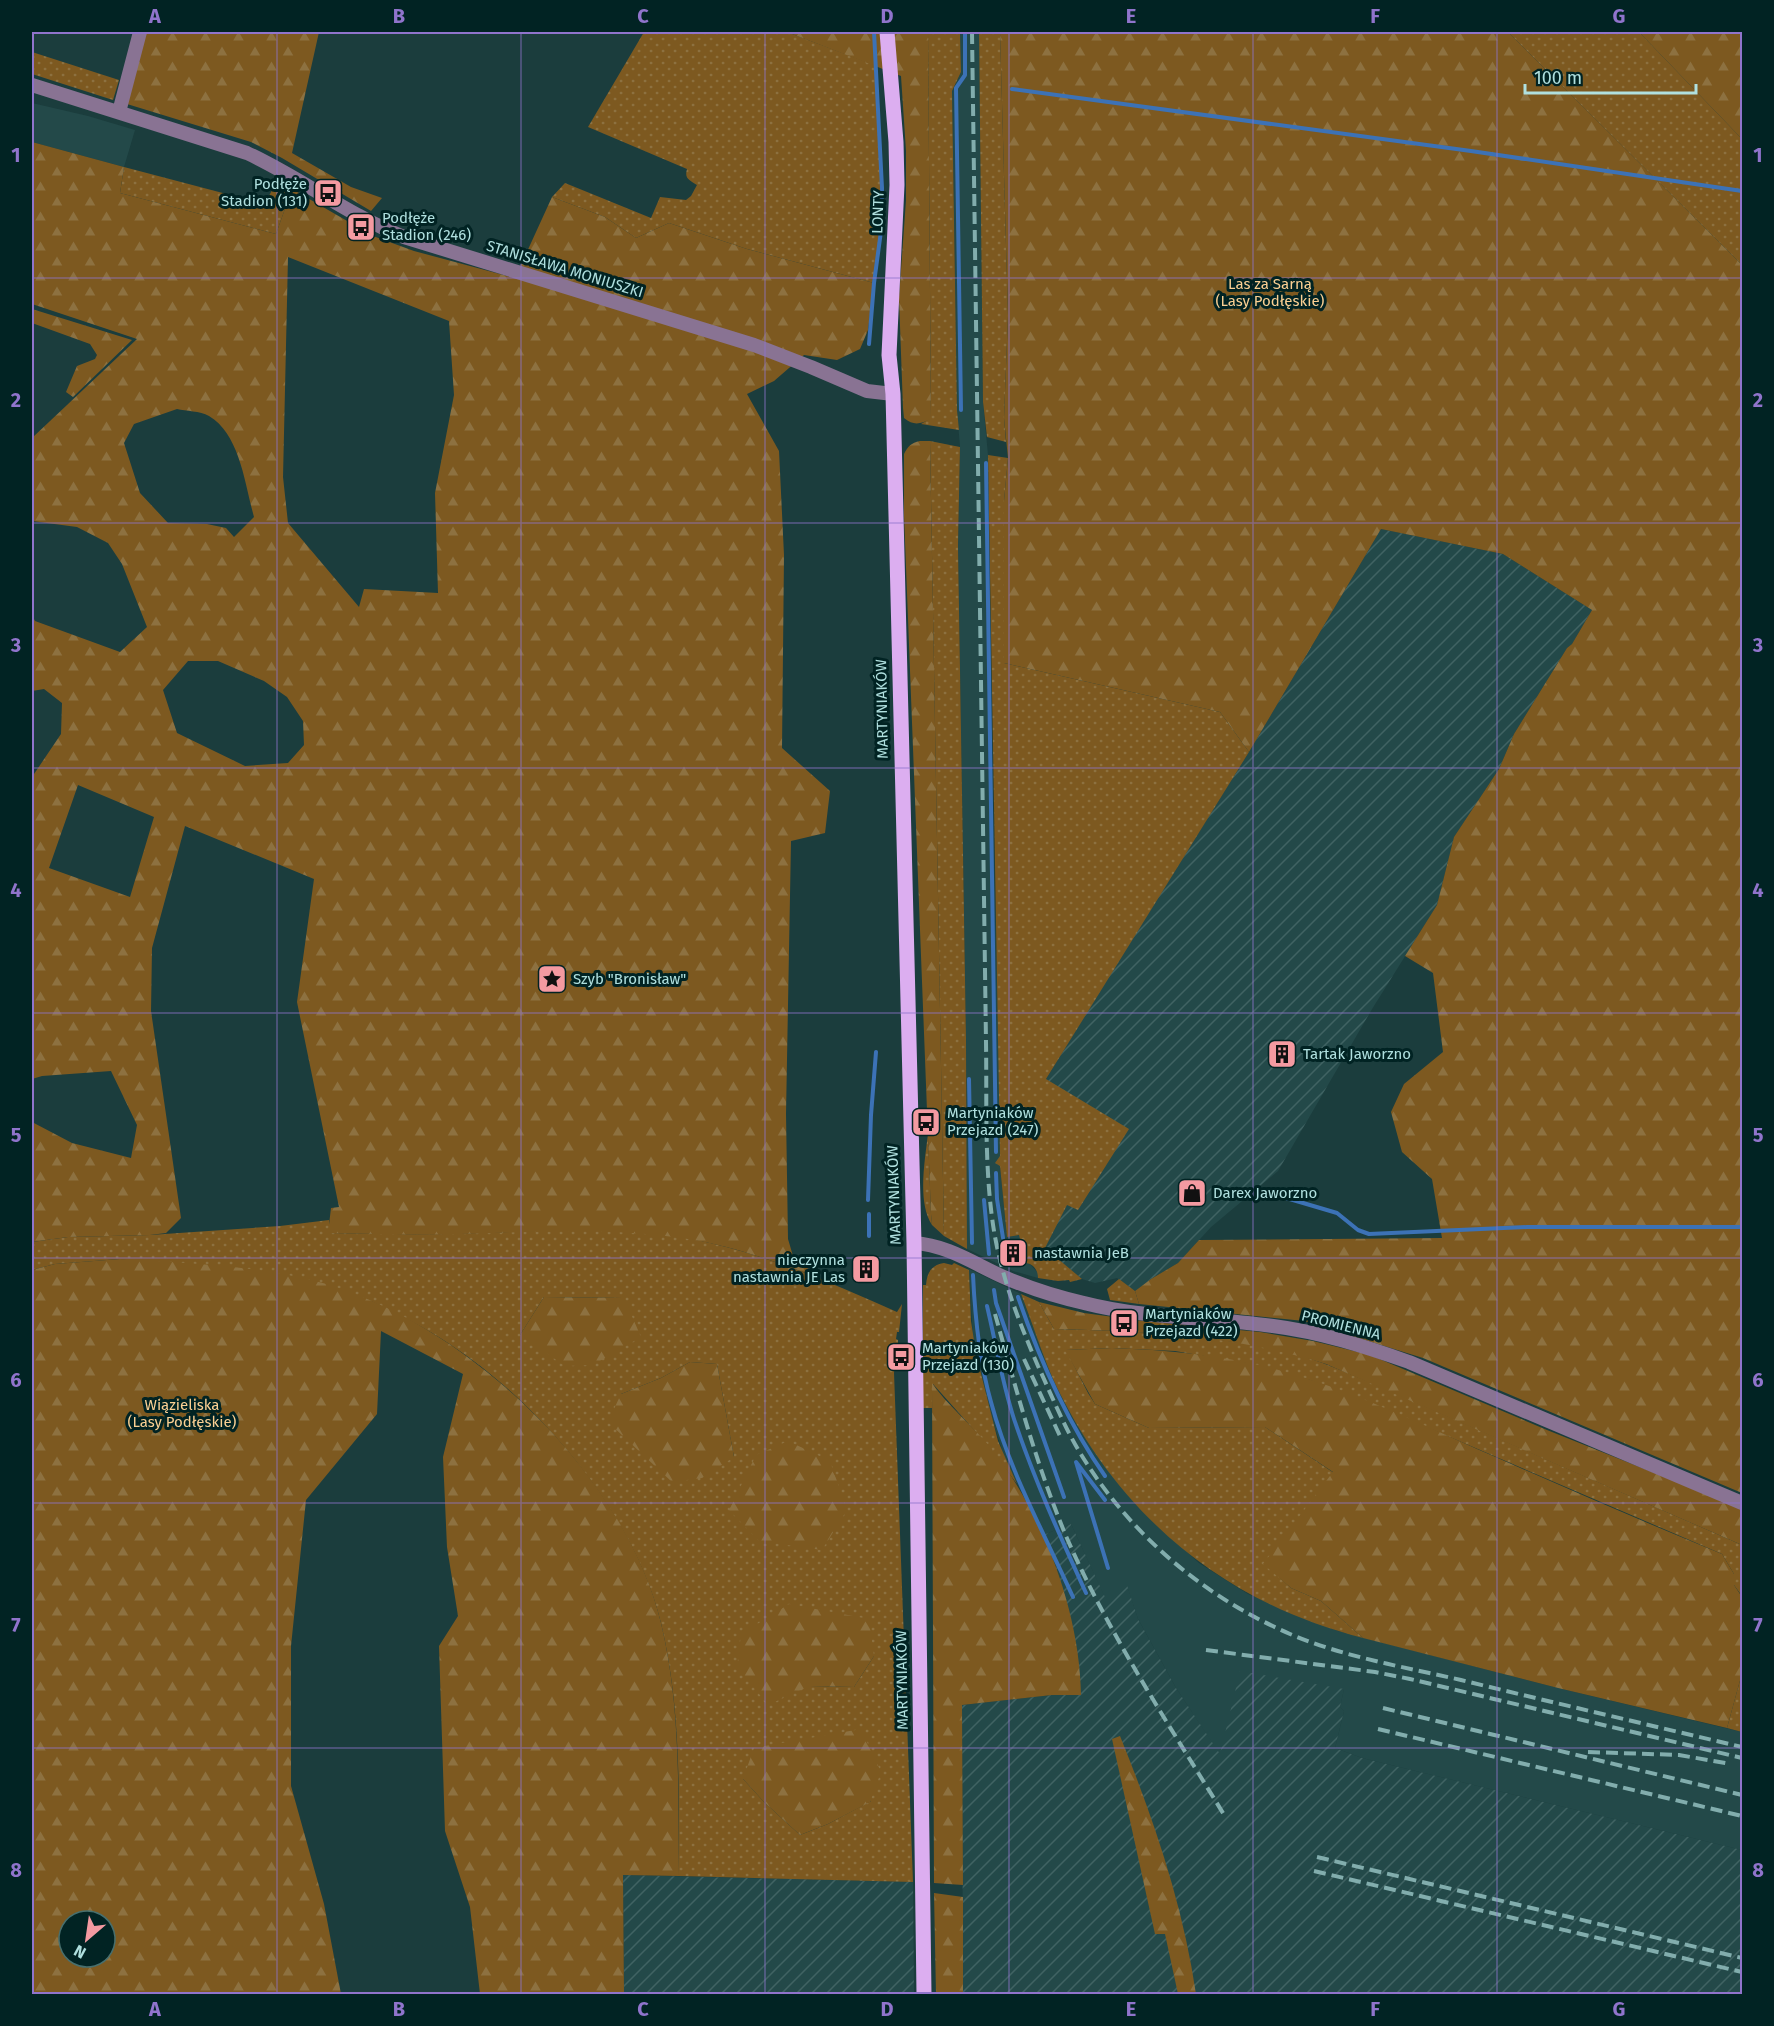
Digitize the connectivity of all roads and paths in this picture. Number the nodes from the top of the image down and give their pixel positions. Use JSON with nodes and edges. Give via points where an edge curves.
{"nodes":[{"id":1,"x":140,"y":32,"type":"edge"},
{"id":2,"x":887,"y":32,"type":"edge"},
{"id":3,"x":32,"y":85,"type":"edge"},
{"id":4,"x":119,"y":112,"type":"junction"},
{"id":5,"x":893,"y":394,"type":"junction"},
{"id":6,"x":914,"y":1243,"type":"junction"},
{"id":7,"x":1743,"y":1503,"type":"edge"},
{"id":8,"x":924,"y":1995,"type":"edge"}],
"edges":[{"from":1,"to":4,"type":"street"},
{"from":2,"to":5,"type":"main road","name":"LONTY","via":[[897,185],[889,355]]},
{"from":3,"to":4,"type":"street","name":"STANISŁAWA MONIUSZKI"},
{"from":4,"to":5,"type":"street","name":"STANISŁAWA MONIUSZKI","via":[[247,153],[361,218],[404,237],[754,345],[867,391]]},
{"from":5,"to":6,"type":"main road","name":"MARTYNIAKÓW"},
{"from":6,"to":7,"type":"street","name":"PROMIENNA","via":[[935,1245],[1032,1288],[1086,1304],[1137,1314],[1273,1326],[1364,1346]]},
{"from":6,"to":8,"type":"main road","name":"MARTYNIAKÓW"}]}
